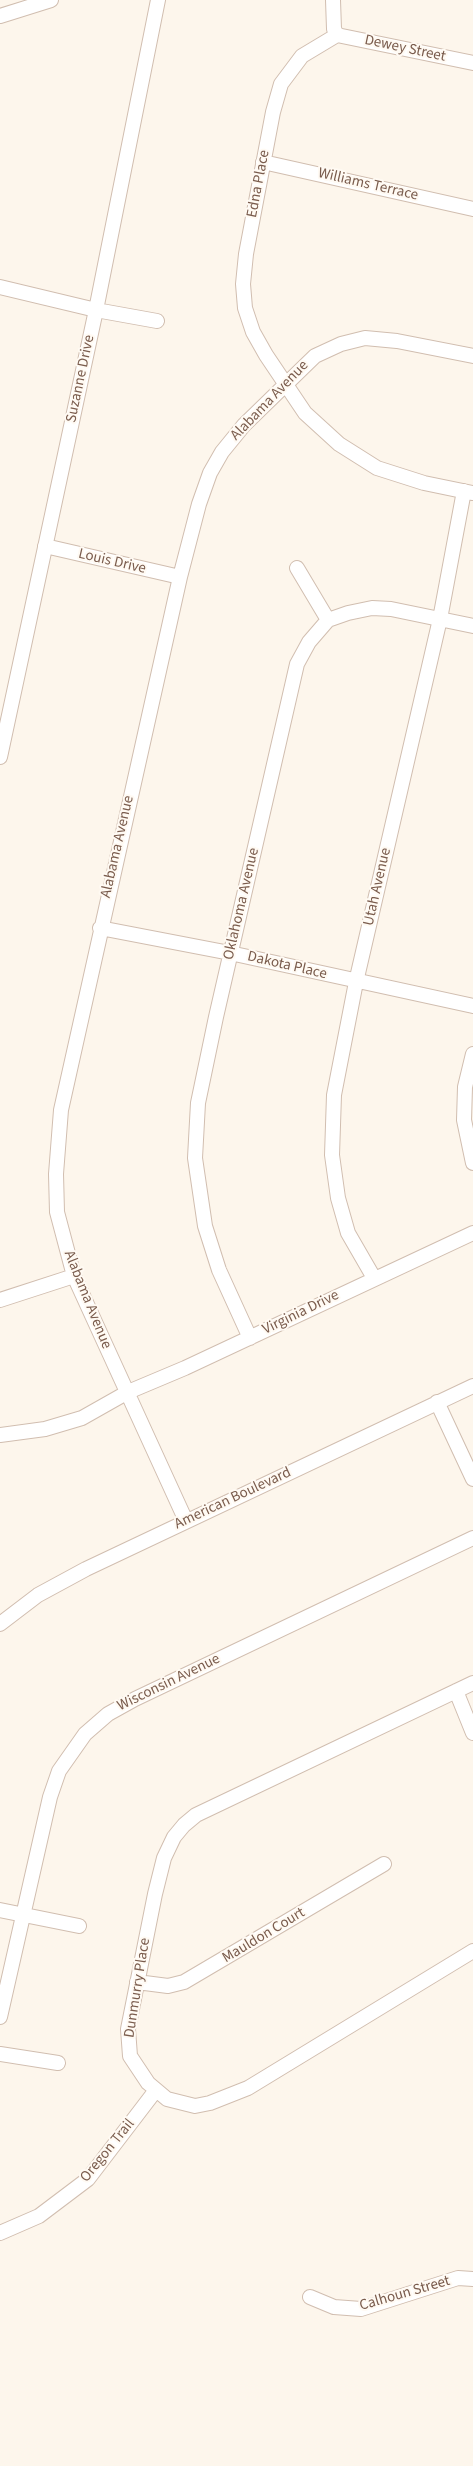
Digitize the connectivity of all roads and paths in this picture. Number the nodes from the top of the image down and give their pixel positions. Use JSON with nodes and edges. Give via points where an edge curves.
{"nodes":[{"id":1,"x":51,"y":0,"type":"edge"},
{"id":2,"x":156,"y":0,"type":"edge"},
{"id":3,"x":333,"y":0,"type":"edge"},
{"id":4,"x":0,"y":16,"type":"edge"},
{"id":5,"x":337,"y":35,"type":"junction"},
{"id":6,"x":473,"y":63,"type":"edge"},
{"id":7,"x":263,"y":162,"type":"junction"},
{"id":8,"x":473,"y":209,"type":"edge"},
{"id":9,"x":0,"y":287,"type":"edge"},
{"id":10,"x":96,"y":310,"type":"junction"},
{"id":11,"x":157,"y":321,"type":"dead end"},
{"id":12,"x":473,"y":356,"type":"edge"},
{"id":13,"x":287,"y":385,"type":"junction"},
{"id":14,"x":469,"y":492,"type":"edge"},
{"id":15,"x":45,"y":546,"type":"junction"},
{"id":16,"x":297,"y":568,"type":"dead end"},
{"id":17,"x":180,"y":577,"type":"junction"},
{"id":18,"x":440,"y":619,"type":"junction"},
{"id":19,"x":328,"y":620,"type":"junction"},
{"id":20,"x":473,"y":626,"type":"edge"},
{"id":21,"x":2,"y":731,"type":"edge"},
{"id":22,"x":0,"y":757,"type":"edge"},
{"id":23,"x":100,"y":928,"type":"junction"},
{"id":24,"x":230,"y":953,"type":"junction"},
{"id":25,"x":356,"y":982,"type":"junction"},
{"id":26,"x":473,"y":1006,"type":"edge"},
{"id":27,"x":473,"y":1054,"type":"edge"},
{"id":28,"x":473,"y":1163,"type":"edge"},
{"id":29,"x":473,"y":1233,"type":"edge"},
{"id":30,"x":74,"y":1276,"type":"junction"},
{"id":31,"x":374,"y":1278,"type":"junction"},
{"id":32,"x":0,"y":1300,"type":"edge"},
{"id":33,"x":250,"y":1338,"type":"junction"},
{"id":34,"x":473,"y":1386,"type":"edge"},
{"id":35,"x":128,"y":1392,"type":"junction"},
{"id":36,"x":437,"y":1402,"type":"junction"},
{"id":37,"x":0,"y":1435,"type":"edge"},
{"id":38,"x":473,"y":1479,"type":"edge"},
{"id":39,"x":186,"y":1521,"type":"junction"},
{"id":40,"x":473,"y":1538,"type":"edge"},
{"id":41,"x":0,"y":1624,"type":"edge"},
{"id":42,"x":473,"y":1683,"type":"edge"},
{"id":43,"x":456,"y":1691,"type":"junction"},
{"id":44,"x":473,"y":1733,"type":"edge"},
{"id":45,"x":384,"y":1864,"type":"dead end"},
{"id":46,"x":0,"y":1910,"type":"edge"},
{"id":47,"x":22,"y":1915,"type":"junction"},
{"id":48,"x":79,"y":1926,"type":"dead end"},
{"id":49,"x":473,"y":1951,"type":"edge"},
{"id":50,"x":137,"y":1982,"type":"junction"},
{"id":51,"x":0,"y":2018,"type":"edge"},
{"id":52,"x":0,"y":2054,"type":"edge"},
{"id":53,"x":58,"y":2063,"type":"dead end"},
{"id":54,"x":156,"y":2090,"type":"junction"},
{"id":55,"x":0,"y":2232,"type":"edge"},
{"id":56,"x":473,"y":2280,"type":"edge"},
{"id":57,"x":310,"y":2297,"type":"dead end"}],
"edges":[{"from":1,"to":4,"type":"street"},
{"from":2,"to":10,"type":"street","name":"Suzanne Drive"},
{"from":3,"to":5,"type":"street"},
{"from":5,"to":6,"type":"street","name":"Dewey Street"},
{"from":5,"to":7,"type":"street","name":"Edna Place","via":[[302,56],[281,84]]},
{"from":7,"to":8,"type":"street","name":"Williams Terrace"},
{"from":7,"to":13,"type":"street","name":"Edna Place","via":[[246,254],[245,308],[257,340]]},
{"from":9,"to":10,"type":"street"},
{"from":10,"to":11,"type":"street"},
{"from":10,"to":15,"type":"street","name":"Suzanne Drive"},
{"from":12,"to":13,"type":"street","name":"Alabama Avenue","via":[[365,338],[315,356]]},
{"from":13,"to":14,"type":"street","name":"Edna Place","via":[[306,413],[339,444],[377,468],[424,483]]},
{"from":13,"to":17,"type":"street","name":"Alabama Avenue","via":[[244,425],[210,473]]},
{"from":14,"to":18,"type":"street","name":"Utah Avenue"},
{"from":15,"to":17,"type":"street","name":"Louis Drive"},
{"from":15,"to":21,"type":"street","name":"Suzanne Drive"},
{"from":16,"to":19,"type":"street"},
{"from":17,"to":23,"type":"street","name":"Alabama Avenue"},
{"from":18,"to":19,"type":"street","via":[[372,608]]},
{"from":18,"to":20,"type":"street"},
{"from":18,"to":25,"type":"street","name":"Utah Avenue"},
{"from":19,"to":24,"type":"street","name":"Oklahoma Avenue","via":[[309,642],[297,664]]},
{"from":21,"to":22,"type":"street","name":"Suzanne Drive"},
{"from":23,"to":24,"type":"street","name":"Dakota Place"},
{"from":23,"to":30,"type":"street","name":"Alabama Avenue","via":[[61,1110],[56,1174],[57,1212]]},
{"from":24,"to":25,"type":"street","name":"Dakota Place"},
{"from":24,"to":33,"type":"street","name":"Oklahoma Avenue","via":[[198,1103],[195,1158],[210,1243]]},
{"from":25,"to":26,"type":"street","name":"Dakota Place"},
{"from":25,"to":31,"type":"street","name":"Utah Avenue","via":[[334,1094],[332,1155],[338,1198],[348,1233]]},
{"from":27,"to":28,"type":"street","via":[[465,1087],[464,1120]]},
{"from":29,"to":31,"type":"street","name":"Virginia Drive"},
{"from":30,"to":32,"type":"street"},
{"from":30,"to":35,"type":"street","name":"Alabama Avenue"},
{"from":31,"to":33,"type":"street","name":"Virginia Drive"},
{"from":33,"to":35,"type":"street","name":"Virginia Drive"},
{"from":34,"to":36,"type":"street","name":"American Boulevard"},
{"from":35,"to":37,"type":"street","name":"Virginia Drive","via":[[82,1418],[45,1429]]},
{"from":35,"to":39,"type":"street","name":"Alabama Avenue"},
{"from":36,"to":38,"type":"street"},
{"from":36,"to":39,"type":"street","name":"American Boulevard"},
{"from":39,"to":41,"type":"street","name":"American Boulevard","via":[[38,1595]]},
{"from":40,"to":47,"type":"street","name":"Wisconsin Avenue","via":[[108,1714],[85,1734],[58,1771]]},
{"from":42,"to":43,"type":"street","name":"Dunmurry Place"},
{"from":43,"to":44,"type":"street"},
{"from":43,"to":50,"type":"street","name":"Dunmurry Place","via":[[196,1815],[184,1825],[164,1858]]},
{"from":45,"to":50,"type":"street","name":"Mauldon Court","via":[[184,1982],[168,1986]]},
{"from":46,"to":47,"type":"street"},
{"from":47,"to":48,"type":"street"},
{"from":47,"to":51,"type":"street","name":"Wisconsin Avenue"},
{"from":49,"to":54,"type":"street","name":"Dunmurry Place","via":[[248,2088],[195,2106],[168,2099]]},
{"from":50,"to":54,"type":"street","name":"Dunmurry Place","via":[[128,2028],[130,2056],[148,2084]]},
{"from":52,"to":53,"type":"street"},
{"from":54,"to":55,"type":"street","name":"Oregon Trail","via":[[88,2179],[39,2216]]},
{"from":56,"to":57,"type":"street","name":"Calhoun Street","via":[[458,2278],[361,2309],[334,2307]]}]}
